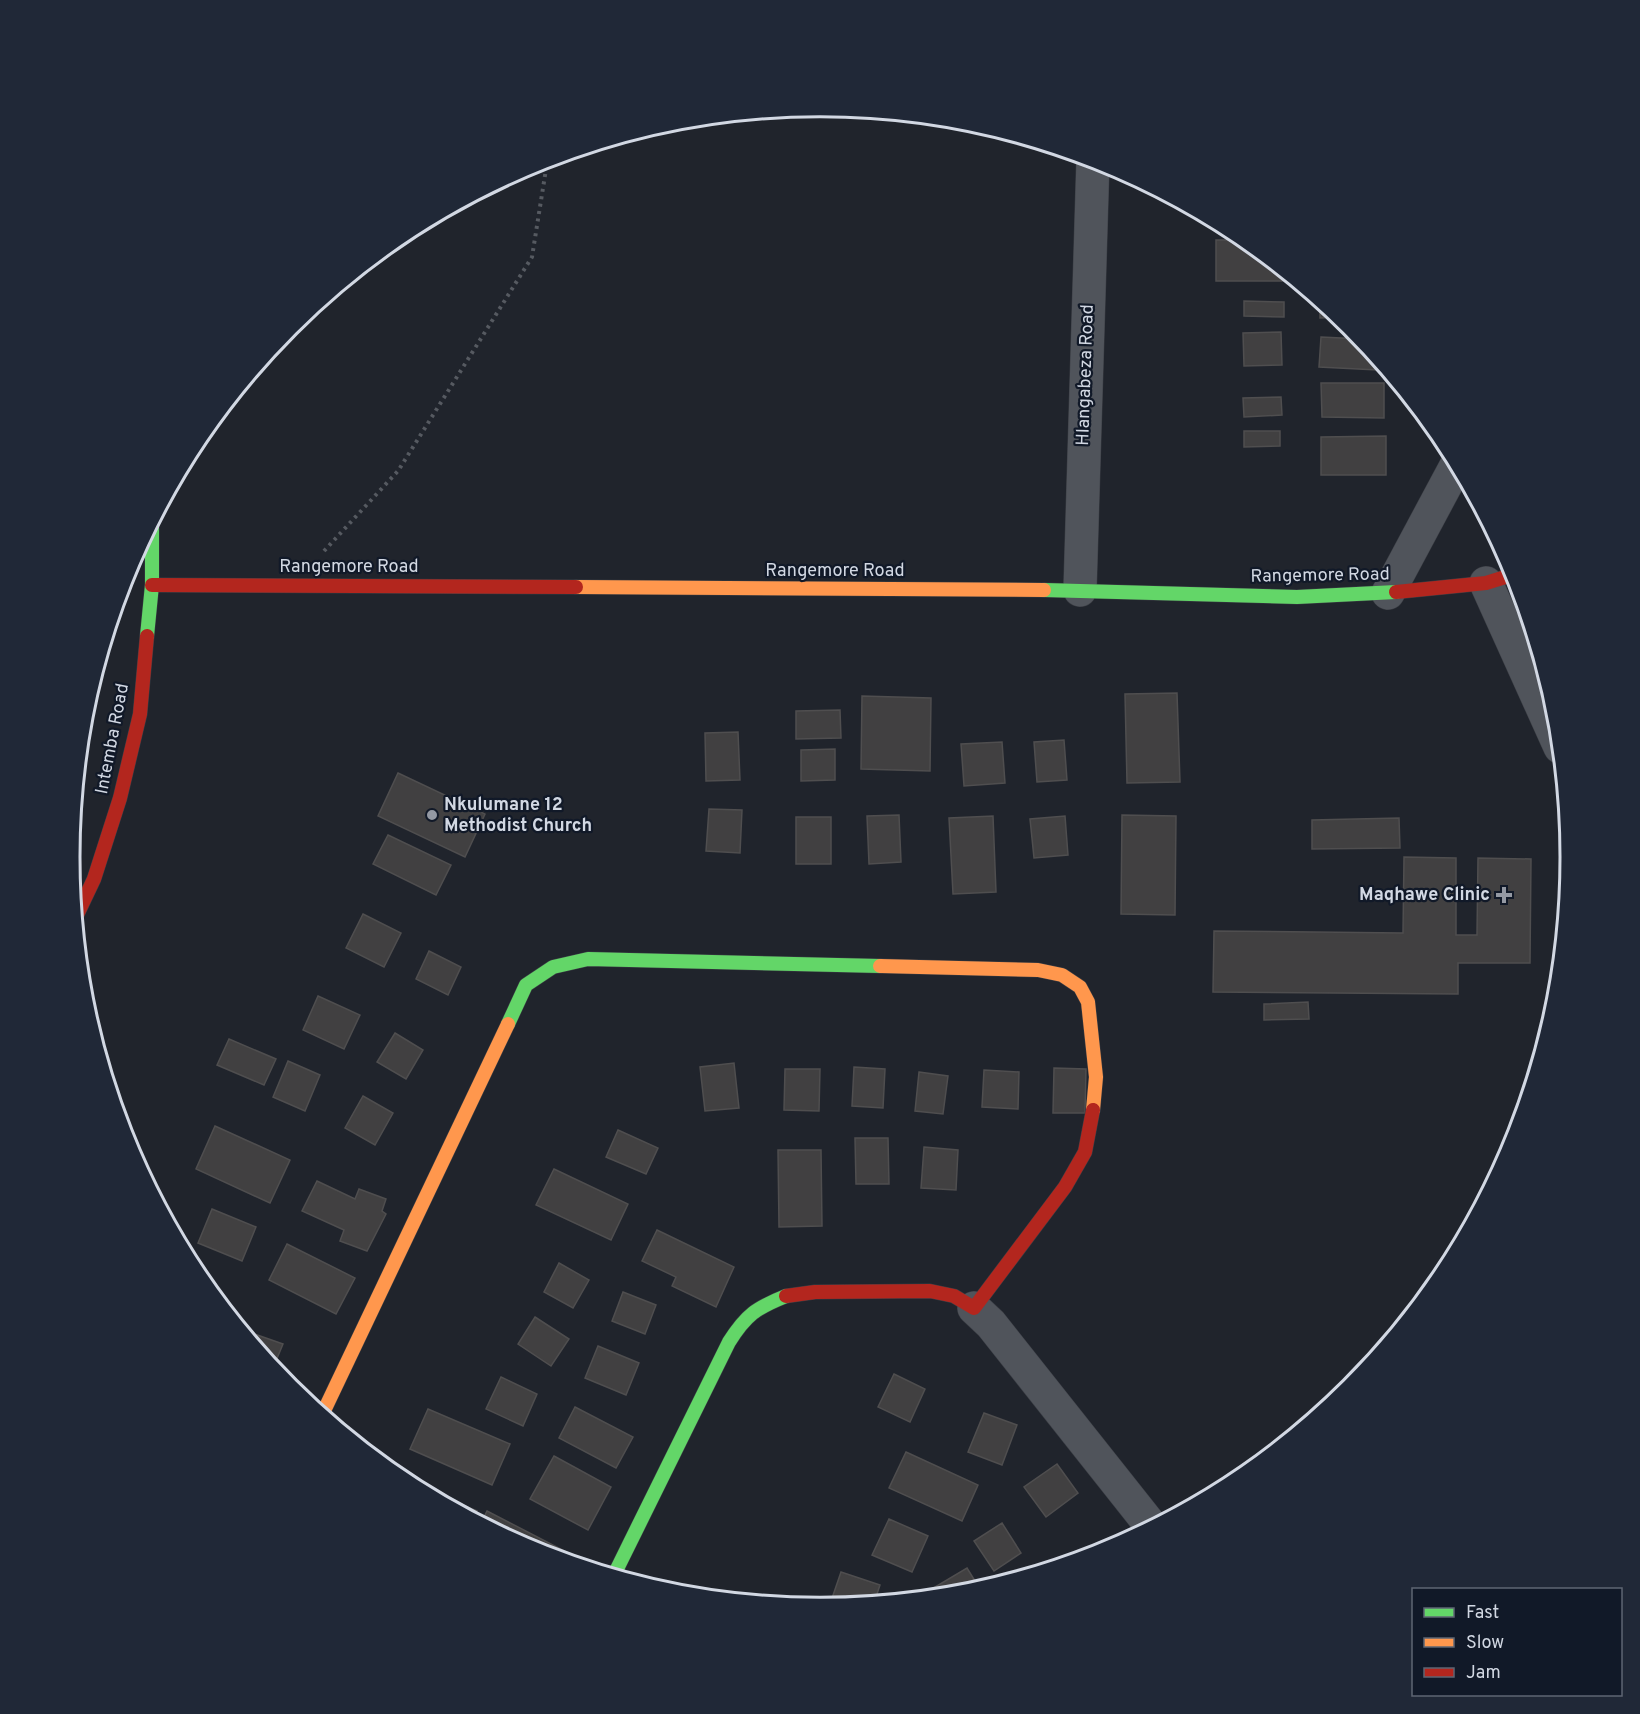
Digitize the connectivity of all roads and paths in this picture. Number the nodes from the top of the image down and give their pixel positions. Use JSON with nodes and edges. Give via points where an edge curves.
{"nodes":[{"id":1,"x":1093,"y":169,"type":"edge"},
{"id":2,"x":546,"y":170,"type":"edge"},
{"id":3,"x":1452,"y":473,"type":"edge"},
{"id":4,"x":152,"y":538,"type":"edge"},
{"id":5,"x":1501,"y":578,"type":"edge"},
{"id":6,"x":152,"y":585,"type":"junction"},
{"id":7,"x":293,"y":585,"type":"junction"},
{"id":8,"x":1080,"y":590,"type":"junction"},
{"id":9,"x":1388,"y":593,"type":"junction"},
{"id":10,"x":1542,"y":695,"type":"edge"},
{"id":11,"x":81,"y":906,"type":"edge"},
{"id":12,"x":974,"y":1308,"type":"junction"},
{"id":13,"x":325,"y":1408,"type":"edge"},
{"id":14,"x":1147,"y":1521,"type":"edge"},
{"id":15,"x":617,"y":1569,"type":"edge"}],
"edges":[{"from":1,"to":8,"type":"street","name":"Hlangabeza Road"},
{"from":2,"to":7,"type":"path","via":[[532,257],[398,471]]},
{"from":3,"to":9,"type":"street"},
{"from":4,"to":6,"type":"street","name":"Intemba Road"},
{"from":5,"to":9,"type":"street","name":"Rangemore Road"},
{"from":5,"to":10,"type":"street"},
{"from":6,"to":7,"type":"street","name":"Rangemore Road"},
{"from":6,"to":11,"type":"street","name":"Intemba Road","via":[[140,714],[120,798]]},
{"from":7,"to":8,"type":"street","name":"Rangemore Road"},
{"from":8,"to":9,"type":"street","name":"Rangemore Road","via":[[1297,597]]},
{"from":12,"to":13,"type":"street","via":[[1065,1187],[1085,1152],[1096,1077],[1088,1002],[1080,987],[1062,975],[1038,970],[588,959],[553,967],[526,985]]},
{"from":12,"to":14,"type":"street","via":[[991,1324]]},
{"from":12,"to":15,"type":"street","via":[[954,1296],[930,1291],[815,1292],[787,1296],[762,1306],[742,1322],[729,1342]]}]}
